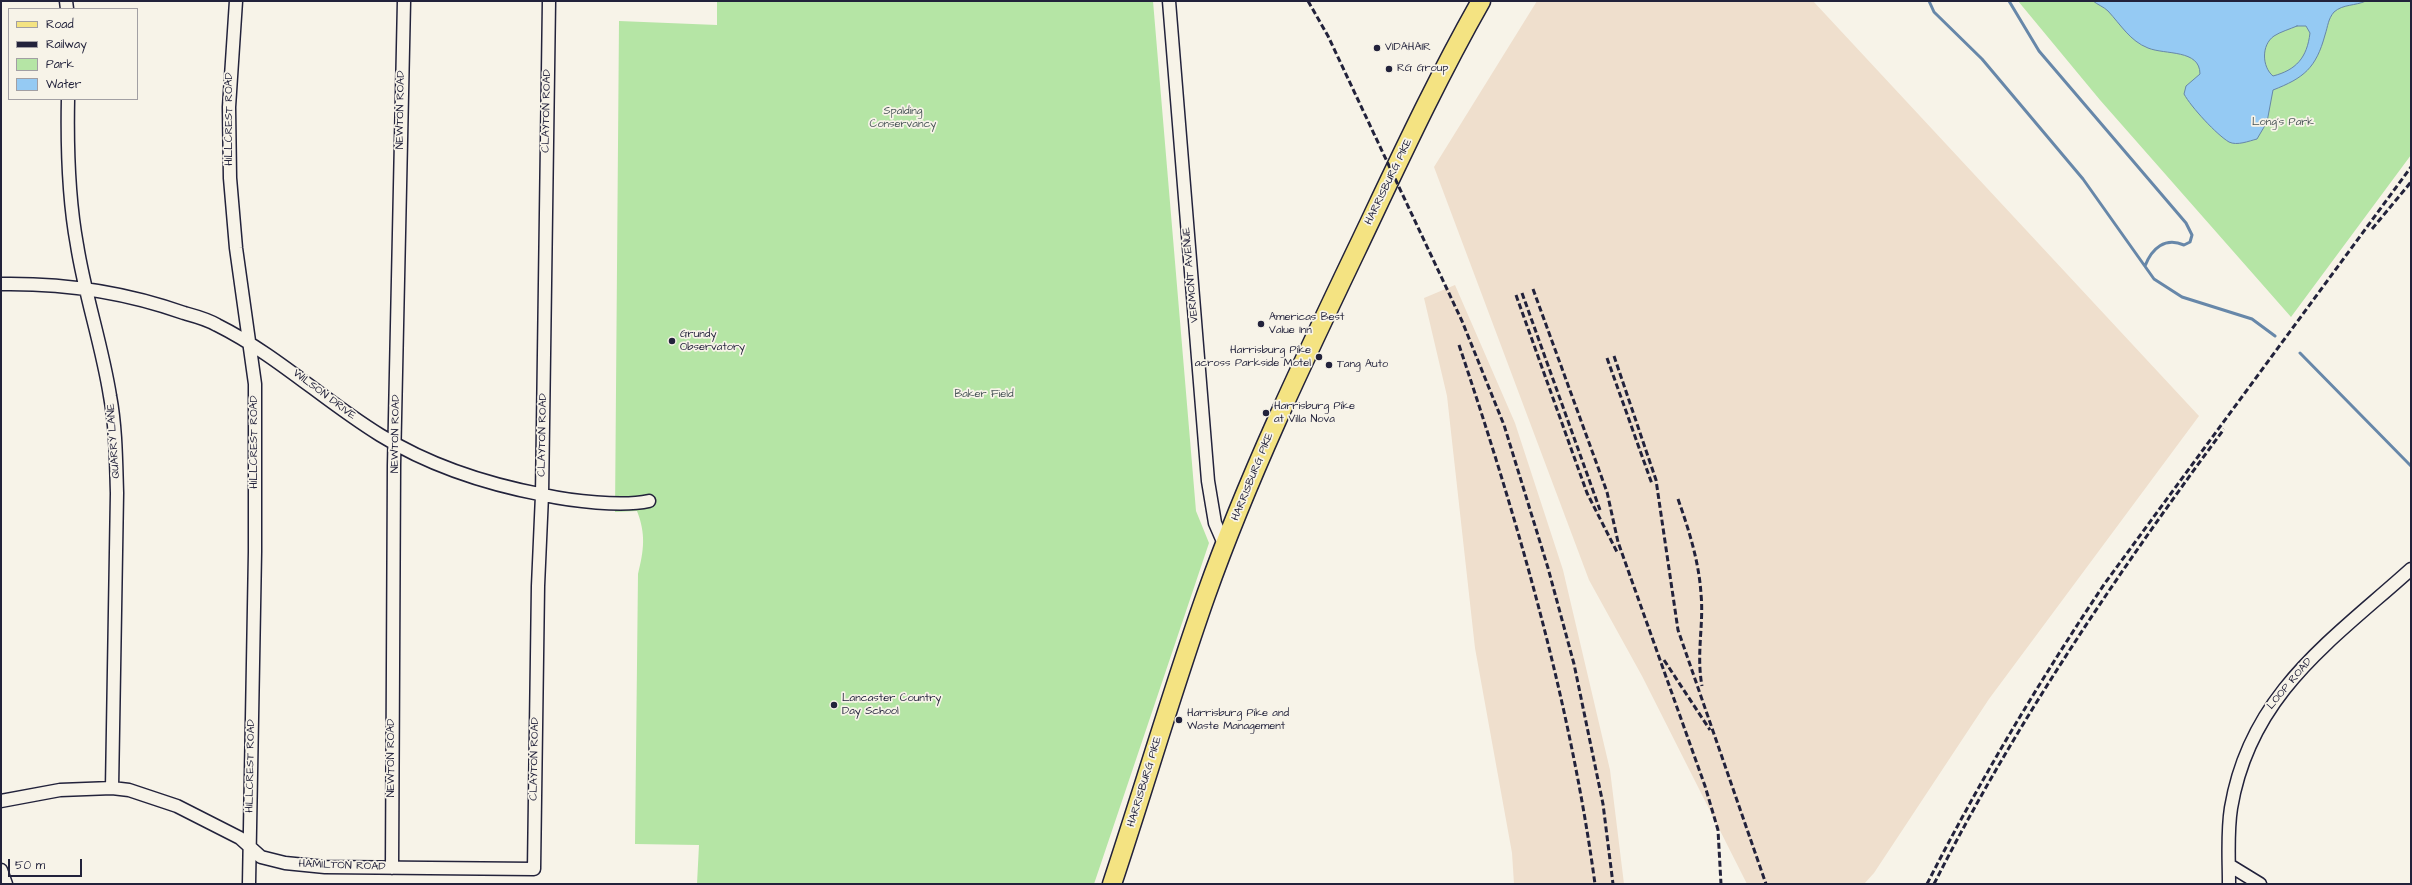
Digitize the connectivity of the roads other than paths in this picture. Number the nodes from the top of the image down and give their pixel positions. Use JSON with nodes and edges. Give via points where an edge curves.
{"nodes":[{"id":1,"x":236,"y":1,"type":"edge"},
{"id":2,"x":404,"y":1,"type":"edge"},
{"id":3,"x":549,"y":1,"type":"edge"},
{"id":4,"x":1169,"y":1,"type":"edge"},
{"id":5,"x":1481,"y":1,"type":"edge"},
{"id":6,"x":68,"y":100,"type":"edge"},
{"id":7,"x":1,"y":284,"type":"edge"},
{"id":8,"x":86,"y":289,"type":"junction"},
{"id":9,"x":251,"y":343,"type":"junction"},
{"id":10,"x":396,"y":445,"type":"junction"},
{"id":11,"x":542,"y":495,"type":"junction"},
{"id":12,"x":649,"y":501,"type":"dead end"},
{"id":13,"x":1225,"y":546,"type":"junction"},
{"id":14,"x":2411,"y":570,"type":"edge"},
{"id":15,"x":112,"y":788,"type":"junction"},
{"id":16,"x":1,"y":801,"type":"edge"},
{"id":17,"x":250,"y":847,"type":"junction"},
{"id":18,"x":2228,"y":865,"type":"junction"},
{"id":19,"x":392,"y":868,"type":"junction"},
{"id":20,"x":534,"y":869,"type":"joint"},
{"id":21,"x":1,"y":870,"type":"edge"},
{"id":22,"x":6,"y":884,"type":"edge"},
{"id":23,"x":249,"y":884,"type":"edge"},
{"id":24,"x":1112,"y":884,"type":"edge"},
{"id":25,"x":2229,"y":884,"type":"edge"},
{"id":26,"x":2260,"y":884,"type":"edge"}],
"edges":[{"from":1,"to":9,"type":"street","name":"HILLCREST ROAD","via":[[228,107],[230,178],[236,248]]},
{"from":2,"to":10,"type":"street","name":"NEWTON ROAD"},
{"from":3,"to":11,"type":"street","name":"CLAYTON ROAD"},
{"from":4,"to":13,"type":"street","name":"VERMONT AVENUE","via":[[1207,474],[1213,517]]},
{"from":5,"to":13,"type":"main road","name":"HARRISBURG PIKE","via":[[1430,96],[1310,347]]},
{"from":6,"to":8,"type":"street","name":"QUARRY LANE","via":[[71,203]]},
{"from":7,"to":8,"type":"street","name":"WILSON DRIVE","via":[[24,283]]},
{"from":8,"to":9,"type":"street","name":"WILSON DRIVE","via":[[150,301],[215,324]]},
{"from":8,"to":15,"type":"street","name":"QUARRY LANE","via":[[109,389],[116,446]]},
{"from":9,"to":10,"type":"street","name":"WILSON DRIVE","via":[[274,357],[350,416]]},
{"from":9,"to":17,"type":"street","name":"HILLCREST ROAD","via":[[255,384],[255,552]]},
{"from":10,"to":11,"type":"street","name":"WILSON DRIVE","via":[[478,480]]},
{"from":10,"to":19,"type":"street","name":"NEWTON ROAD"},
{"from":11,"to":12,"type":"street","name":"WILSON DRIVE","via":[[577,500],[636,503]]},
{"from":11,"to":20,"type":"street","name":"CLAYTON ROAD","via":[[538,586]]},
{"from":13,"to":24,"type":"main road","name":"HARRISBURG PIKE","via":[[1176,684]]},
{"from":14,"to":18,"type":"street","name":"LOOP ROAD","via":[[2307,662],[2276,697],[2266,713],[2245,757],[2236,786],[2229,826]]},
{"from":15,"to":16,"type":"street","name":"HAMILTON ROAD","via":[[72,788]]},
{"from":15,"to":17,"type":"street","name":"HAMILTON ROAD","via":[[129,790],[177,806],[240,838]]},
{"from":17,"to":19,"type":"street","name":"HAMILTON ROAD","via":[[262,857],[298,865]]},
{"from":17,"to":23,"type":"street","name":"HILLCREST ROAD"},
{"from":18,"to":25,"type":"street","name":"LOOP ROAD"},
{"from":18,"to":26,"type":"street"},
{"from":19,"to":20,"type":"street","name":"HAMILTON ROAD"},
{"from":21,"to":22,"type":"street"}]}
